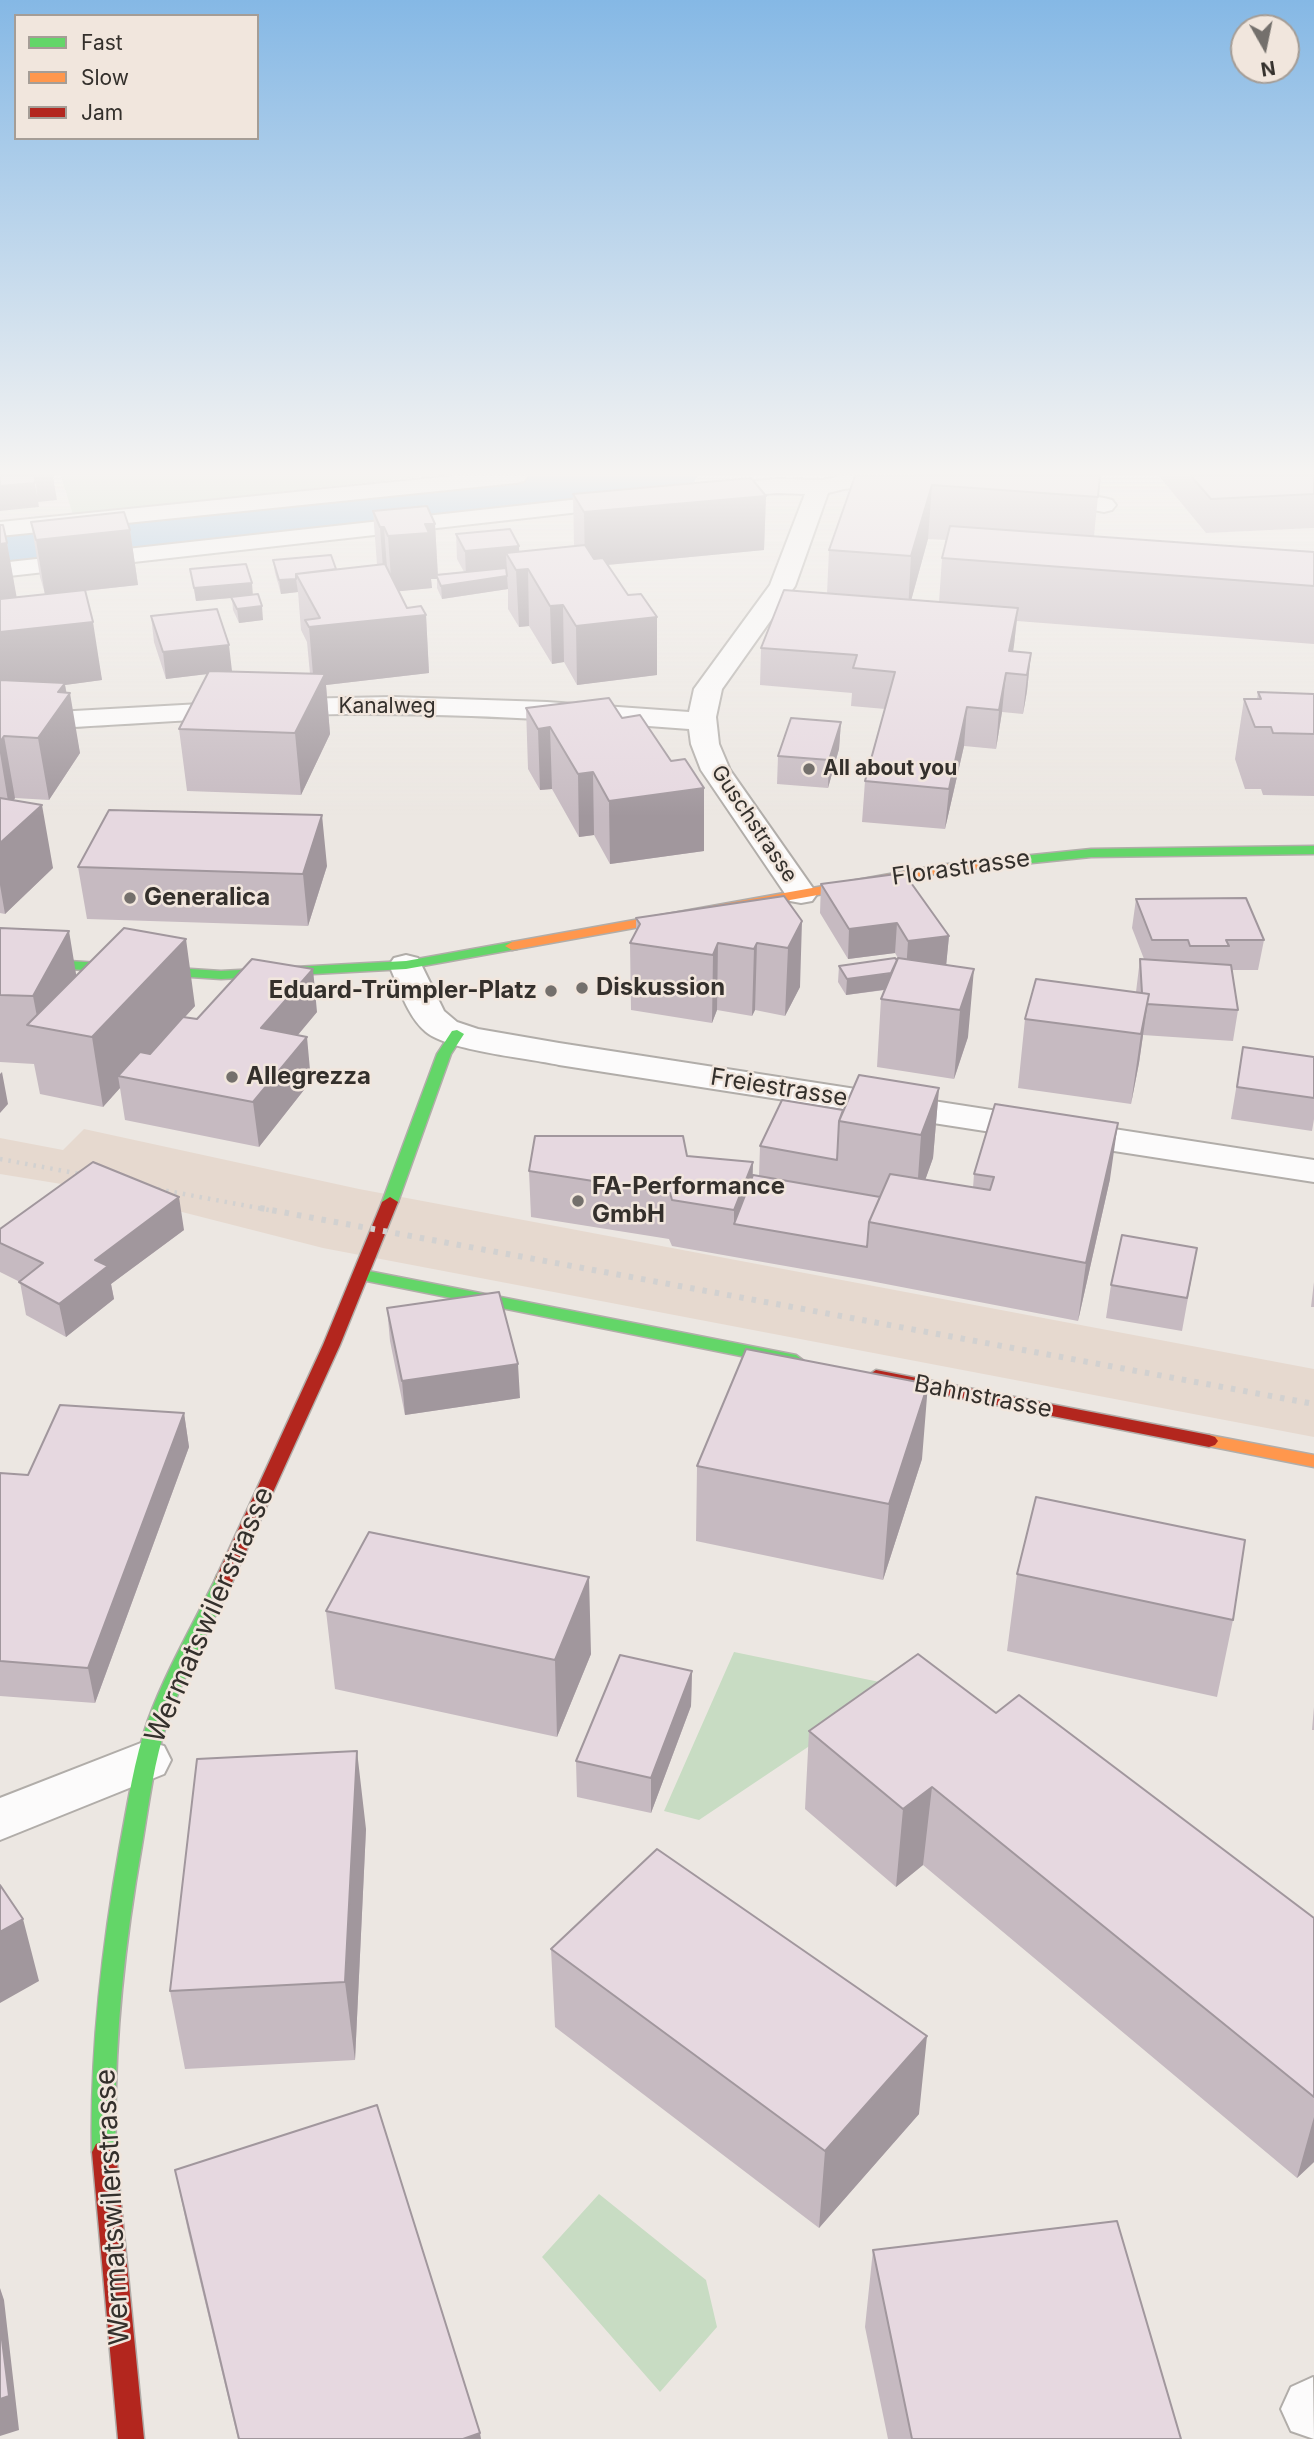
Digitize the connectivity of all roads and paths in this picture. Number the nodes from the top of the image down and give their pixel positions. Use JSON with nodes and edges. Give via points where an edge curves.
{"nodes":[{"id":1,"x":779,"y":590,"type":"edge"},
{"id":2,"x":74,"y":719,"type":"dead end"},
{"id":3,"x":699,"y":720,"type":"junction"},
{"id":4,"x":1314,"y":850,"type":"edge"},
{"id":5,"x":801,"y":894,"type":"junction"},
{"id":6,"x":0,"y":954,"type":"edge"},
{"id":7,"x":406,"y":965,"type":"junction"},
{"id":8,"x":457,"y":1034,"type":"junction"},
{"id":9,"x":1314,"y":1171,"type":"edge"},
{"id":10,"x":363,"y":1276,"type":"junction"},
{"id":11,"x":818,"y":1365,"type":"edge"},
{"id":12,"x":859,"y":1373,"type":"edge"},
{"id":13,"x":1314,"y":1461,"type":"edge"},
{"id":14,"x":146,"y":1760,"type":"junction"},
{"id":15,"x":0,"y":1820,"type":"edge"},
{"id":16,"x":131,"y":2439,"type":"edge"}],
"edges":[{"from":1,"to":3,"type":"street","via":[[708,689]]},
{"from":2,"to":3,"type":"street","name":"Kanalweg","via":[[358,706]]},
{"from":3,"to":5,"type":"street","name":"Guschstrasse","via":[[706,750],[725,786],[791,873]]},
{"from":4,"to":5,"type":"street","name":"Florastrasse","via":[[1171,850],[1038,857]]},
{"from":5,"to":7,"type":"street","name":"Florastrasse"},
{"from":6,"to":7,"type":"street","name":"Florastrasse","via":[[54,964],[221,975]]},
{"from":7,"to":8,"type":"street","name":"Freiestrasse","via":[[438,1026]]},
{"from":8,"to":9,"type":"street","name":"Freiestrasse","via":[[559,1054]]},
{"from":8,"to":10,"type":"street","name":"Wermatswilerstrasse","via":[[431,1087]]},
{"from":10,"to":11,"type":"street"},
{"from":10,"to":14,"type":"street","name":"Wermatswilerstrasse","via":[[159,1718]]},
{"from":12,"to":13,"type":"street","name":"Bahnstrasse"},
{"from":14,"to":15,"type":"street"},
{"from":14,"to":16,"type":"street","name":"Wermatswilerstrasse","via":[[122,1892],[102,2102]]}]}
